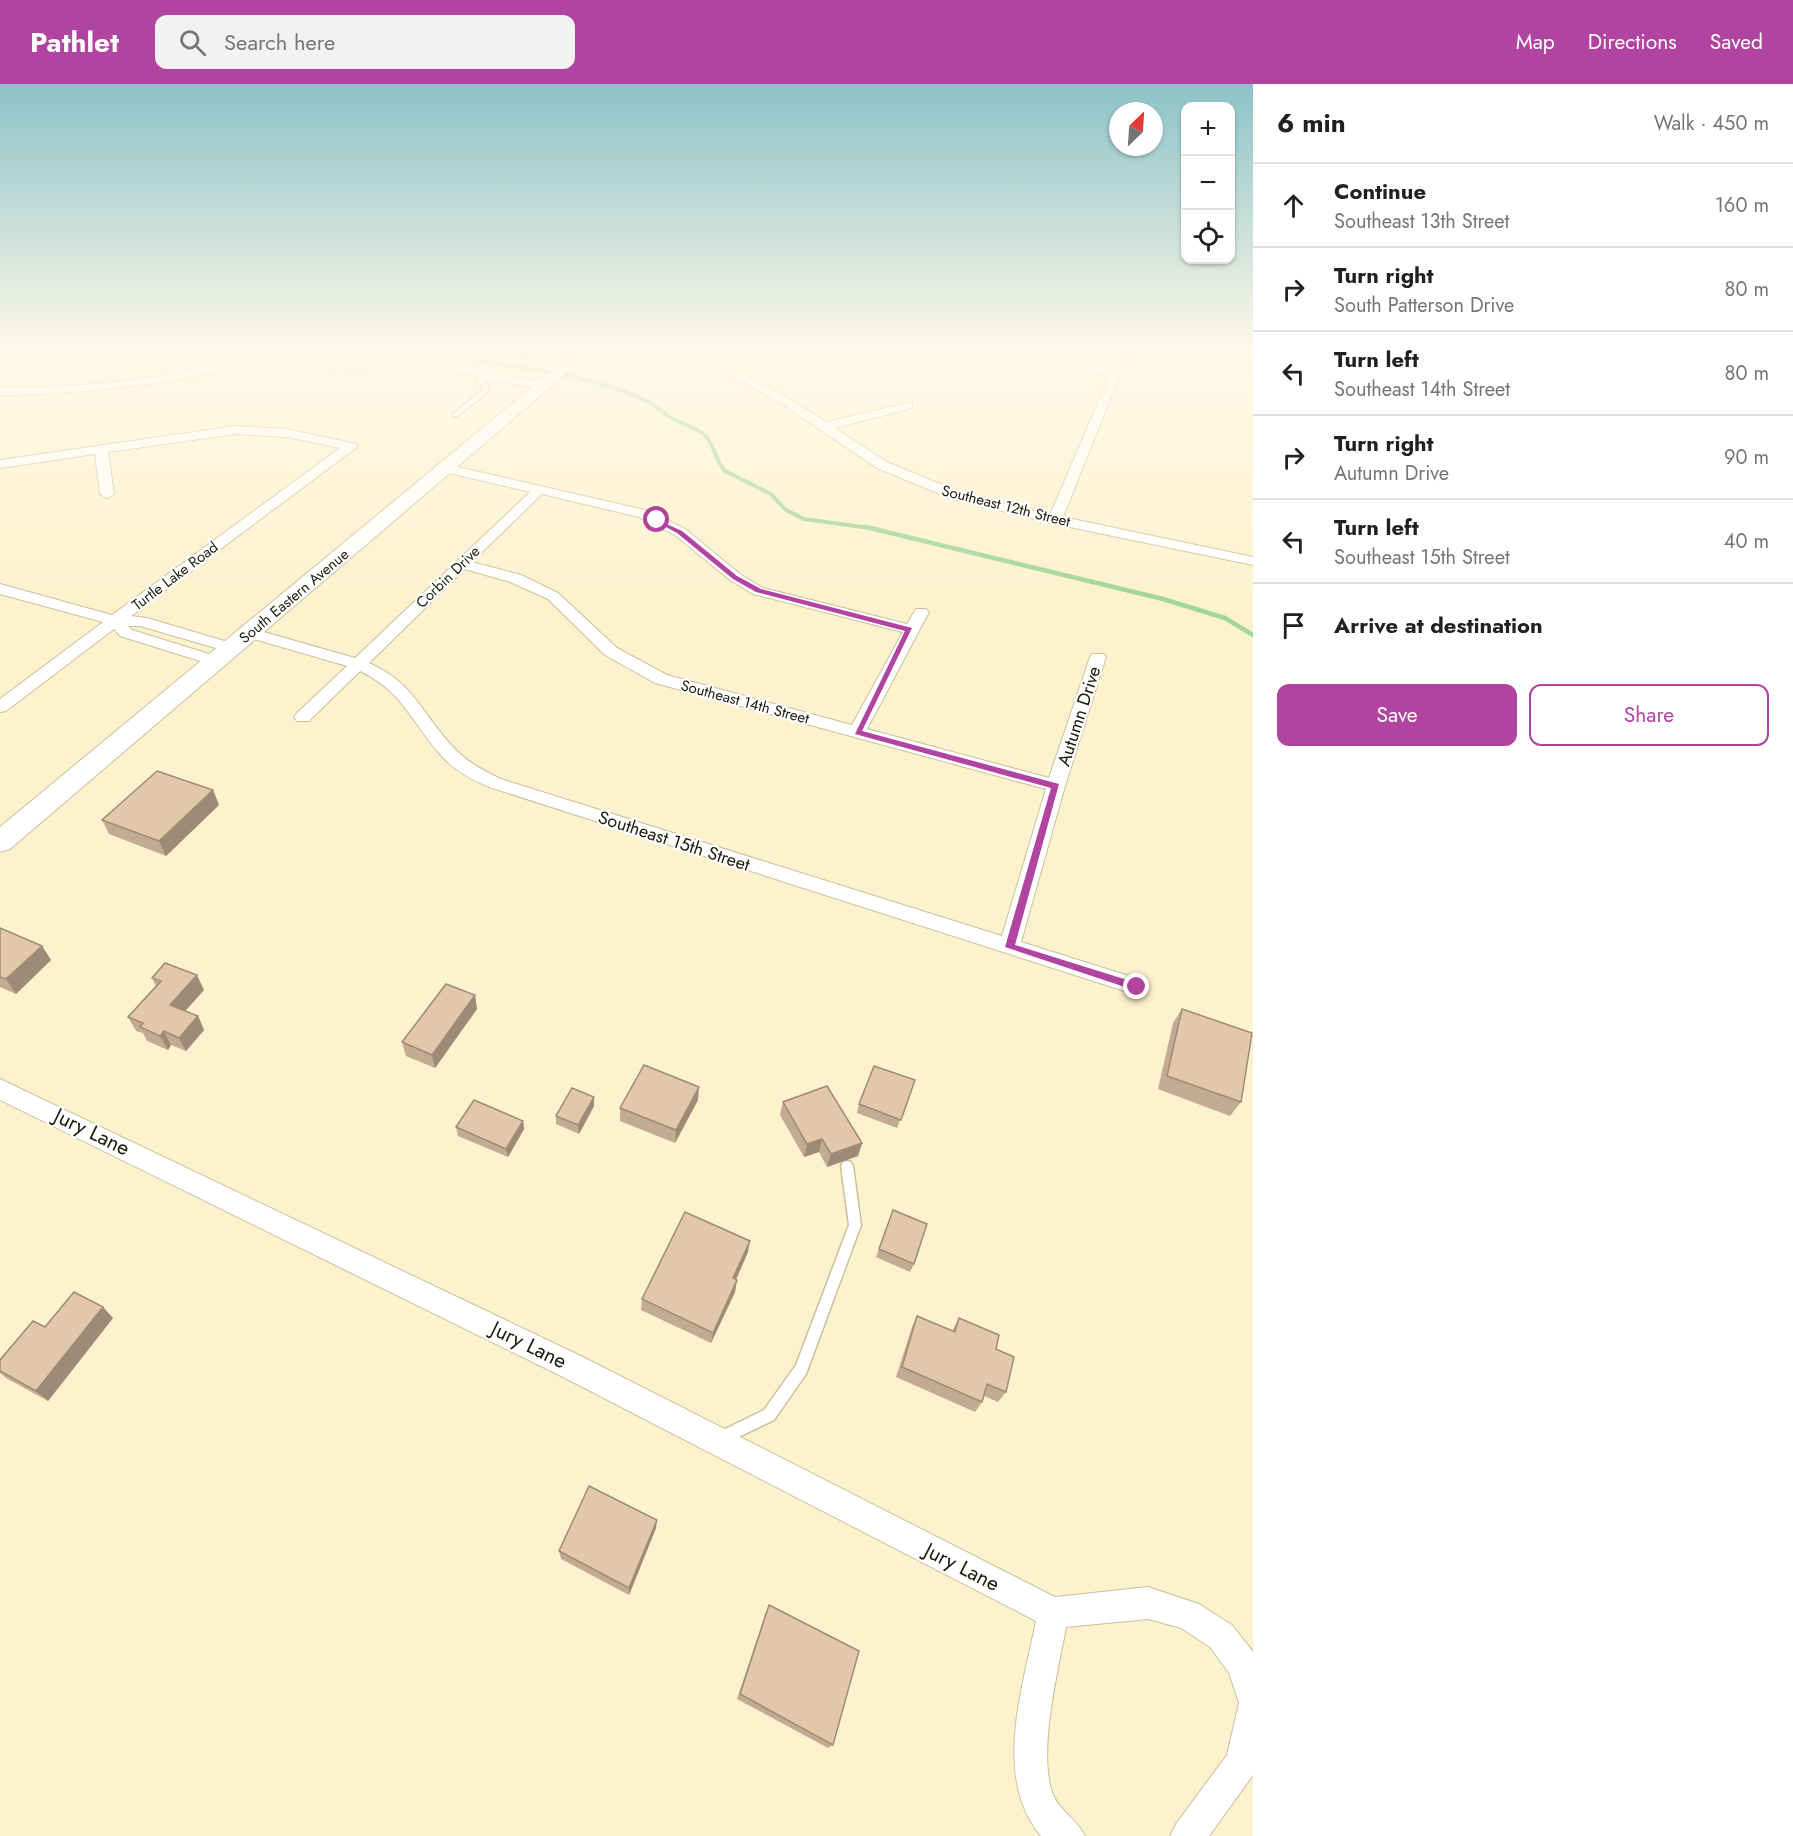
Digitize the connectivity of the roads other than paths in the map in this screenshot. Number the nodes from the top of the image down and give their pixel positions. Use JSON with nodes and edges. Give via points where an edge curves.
{"nodes":[{"id":1,"x":229,"y":431,"type":"edge"},
{"id":2,"x":248,"y":431,"type":"edge"},
{"id":3,"x":490,"y":431,"type":"edge"},
{"id":4,"x":829,"y":431,"type":"edge"},
{"id":5,"x":1093,"y":431,"type":"edge"},
{"id":6,"x":101,"y":448,"type":"junction"},
{"id":7,"x":0,"y":464,"type":"edge"},
{"id":8,"x":445,"y":468,"type":"junction"},
{"id":9,"x":539,"y":490,"type":"junction"},
{"id":10,"x":107,"y":494,"type":"dead end"},
{"id":11,"x":1055,"y":520,"type":"junction"},
{"id":12,"x":1253,"y":561,"type":"edge"},
{"id":13,"x":462,"y":564,"type":"junction"},
{"id":14,"x":0,"y":589,"type":"edge"},
{"id":15,"x":921,"y":612,"type":"dead end"},
{"id":16,"x":115,"y":621,"type":"junction"},
{"id":17,"x":909,"y":630,"type":"junction"},
{"id":18,"x":250,"y":633,"type":"junction"},
{"id":19,"x":224,"y":655,"type":"junction"},
{"id":20,"x":1098,"y":657,"type":"dead end"},
{"id":21,"x":357,"y":665,"type":"junction"},
{"id":22,"x":0,"y":707,"type":"edge"},
{"id":23,"x":303,"y":717,"type":"dead end"},
{"id":24,"x":857,"y":732,"type":"junction"},
{"id":25,"x":1056,"y":786,"type":"junction"},
{"id":26,"x":0,"y":842,"type":"edge"},
{"id":27,"x":1009,"y":947,"type":"junction"},
{"id":28,"x":1137,"y":987,"type":"dead end"},
{"id":29,"x":0,"y":1089,"type":"edge"},
{"id":30,"x":847,"y":1166,"type":"dead end"},
{"id":31,"x":716,"y":1441,"type":"junction"},
{"id":32,"x":1053,"y":1613,"type":"junction"},
{"id":33,"x":1253,"y":1698,"type":"edge"},
{"id":34,"x":1253,"y":1708,"type":"edge"},
{"id":35,"x":1067,"y":1836,"type":"edge"},
{"id":36,"x":1188,"y":1836,"type":"edge"}],
"edges":[{"from":1,"to":6,"type":"street","name":"Turtle Lake Road"},
{"from":2,"to":16,"type":"street","name":"Turtle Lake Road","via":[[287,433],[351,447]]},
{"from":3,"to":8,"type":"main road","name":"South Eastern Avenue"},
{"from":4,"to":11,"type":"street","name":"Southeast 12th Street","via":[[863,454],[915,480]]},
{"from":5,"to":11,"type":"street"},
{"from":6,"to":7,"type":"street"},
{"from":6,"to":10,"type":"street"},
{"from":8,"to":9,"type":"street"},
{"from":8,"to":18,"type":"main road","name":"South Eastern Avenue"},
{"from":9,"to":13,"type":"street","name":"Corbin Drive"},
{"from":9,"to":17,"type":"street","via":[[626,509],[657,520],[680,532],[735,578],[758,591]]},
{"from":11,"to":12,"type":"street","name":"Southeast 12th Street"},
{"from":13,"to":21,"type":"street","name":"Corbin Drive"},
{"from":13,"to":24,"type":"street","name":"Southeast 14th Street","via":[[525,581],[551,595],[606,649],[647,673]]},
{"from":14,"to":16,"type":"street"},
{"from":15,"to":17,"type":"street"},
{"from":16,"to":19,"type":"street","via":[[126,633]]},
{"from":16,"to":22,"type":"street","name":"Turtle Lake Road"},
{"from":17,"to":24,"type":"street"},
{"from":18,"to":19,"type":"main road","name":"South Eastern Avenue"},
{"from":18,"to":21,"type":"street","name":"Southeast 15th Street"},
{"from":19,"to":26,"type":"main road","name":"South Eastern Avenue"},
{"from":20,"to":25,"type":"street","name":"Autumn Drive"},
{"from":21,"to":23,"type":"street","name":"Corbin Drive"},
{"from":21,"to":27,"type":"street","name":"Southeast 15th Street","via":[[393,682],[445,749],[467,768],[495,783]]},
{"from":24,"to":25,"type":"street","name":"Southeast 14th Street"},
{"from":25,"to":27,"type":"street","name":"Autumn Drive"},
{"from":27,"to":28,"type":"street","name":"Southeast 15th Street"},
{"from":29,"to":31,"type":"street","name":"Jury Lane","via":[[346,1254]]},
{"from":30,"to":31,"type":"lane","via":[[855,1225],[801,1369],[769,1415]]},
{"from":31,"to":32,"type":"street","name":"Jury Lane"},
{"from":32,"to":33,"type":"street","via":[[1148,1603],[1188,1615],[1221,1636],[1243,1665]]},
{"from":32,"to":35,"type":"street","via":[[1031,1753],[1035,1793],[1055,1828]]},
{"from":34,"to":36,"type":"street","via":[[1242,1762]]}]}
